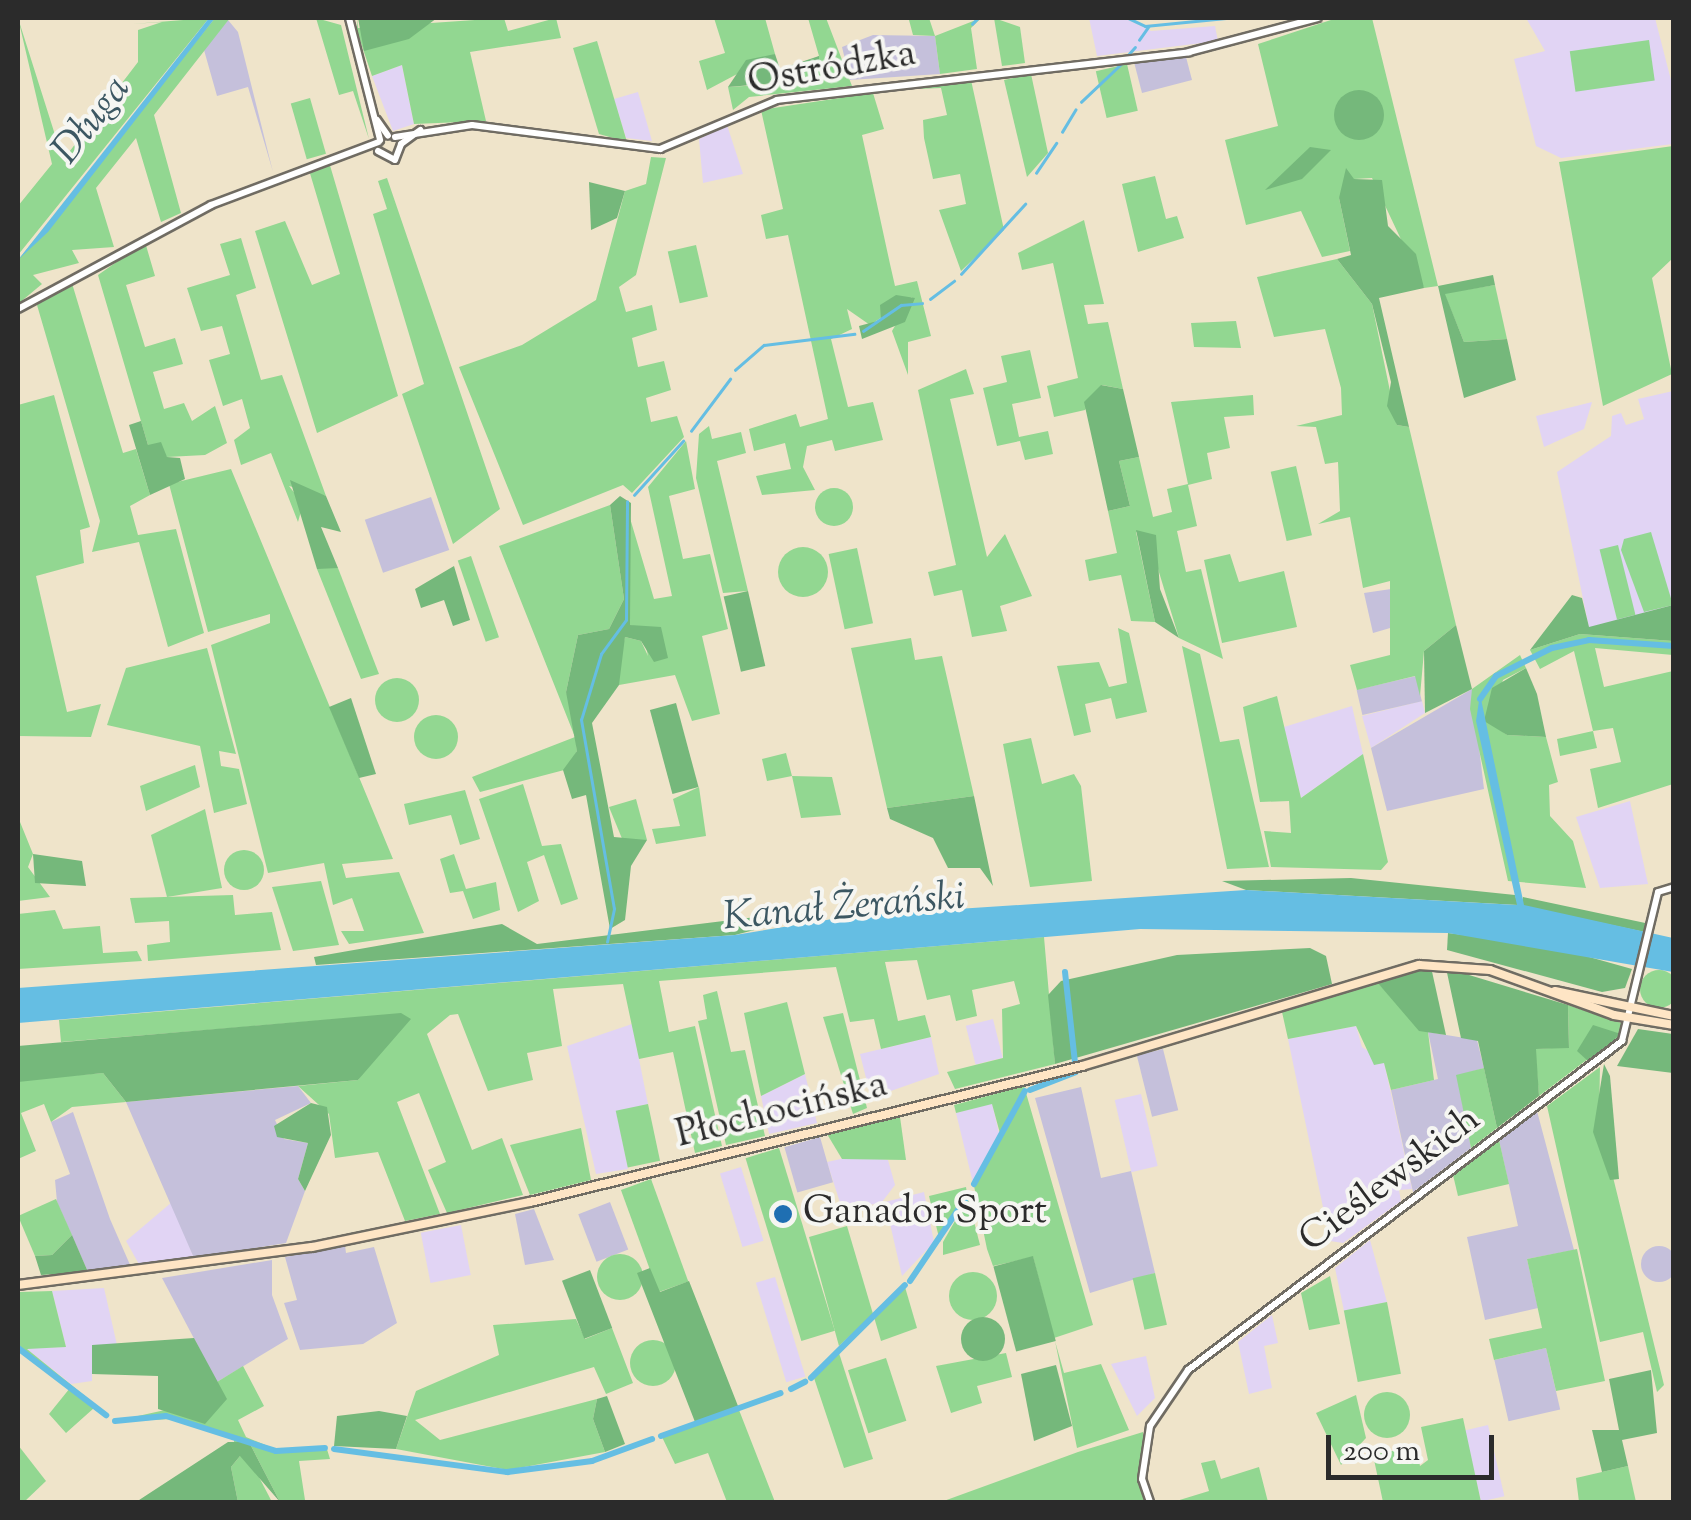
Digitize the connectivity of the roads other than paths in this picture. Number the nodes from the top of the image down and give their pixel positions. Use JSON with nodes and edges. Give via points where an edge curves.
{"nodes":[{"id":1,"x":346,"y":18,"type":"edge"},
{"id":2,"x":1318,"y":18,"type":"edge"},
{"id":3,"x":420,"y":130,"type":"junction"},
{"id":4,"x":384,"y":141,"type":"junction"},
{"id":5,"x":402,"y":144,"type":"junction"},
{"id":6,"x":18,"y":309,"type":"edge"},
{"id":7,"x":1674,"y":887,"type":"edge"},
{"id":8,"x":1631,"y":1014,"type":"junction"},
{"id":9,"x":1674,"y":1016,"type":"edge"},
{"id":10,"x":1674,"y":1025,"type":"edge"},
{"id":11,"x":18,"y":1284,"type":"edge"},
{"id":12,"x":1150,"y":1502,"type":"edge"}],
"edges":[{"from":1,"to":4,"type":"street"},
{"from":2,"to":3,"type":"street","name":"Ostródzka","via":[[1210,48],[777,100],[660,150],[472,125]]},
{"from":3,"to":4,"type":"street","name":"Ostródzka"},
{"from":3,"to":5,"type":"street"},
{"from":4,"to":5,"type":"street"},
{"from":4,"to":5,"type":"street","via":[[395,160]]},
{"from":4,"to":6,"type":"street","name":"Ostródzka","via":[[165,227]]},
{"from":7,"to":8,"type":"street","name":"Cieślewskich","via":[[1658,892]]},
{"from":8,"to":9,"type":"main road","name":"Płochocińska"},
{"from":8,"to":10,"type":"main road","name":"Płochocińska"},
{"from":8,"to":11,"type":"main road","name":"Płochocińska","via":[[1459,963],[1418,964],[1071,1069],[446,1220],[120,1277]]},
{"from":8,"to":12,"type":"street","name":"Cieślewskich","via":[[1613,1049],[1188,1370],[1150,1426],[1142,1479]]}]}
